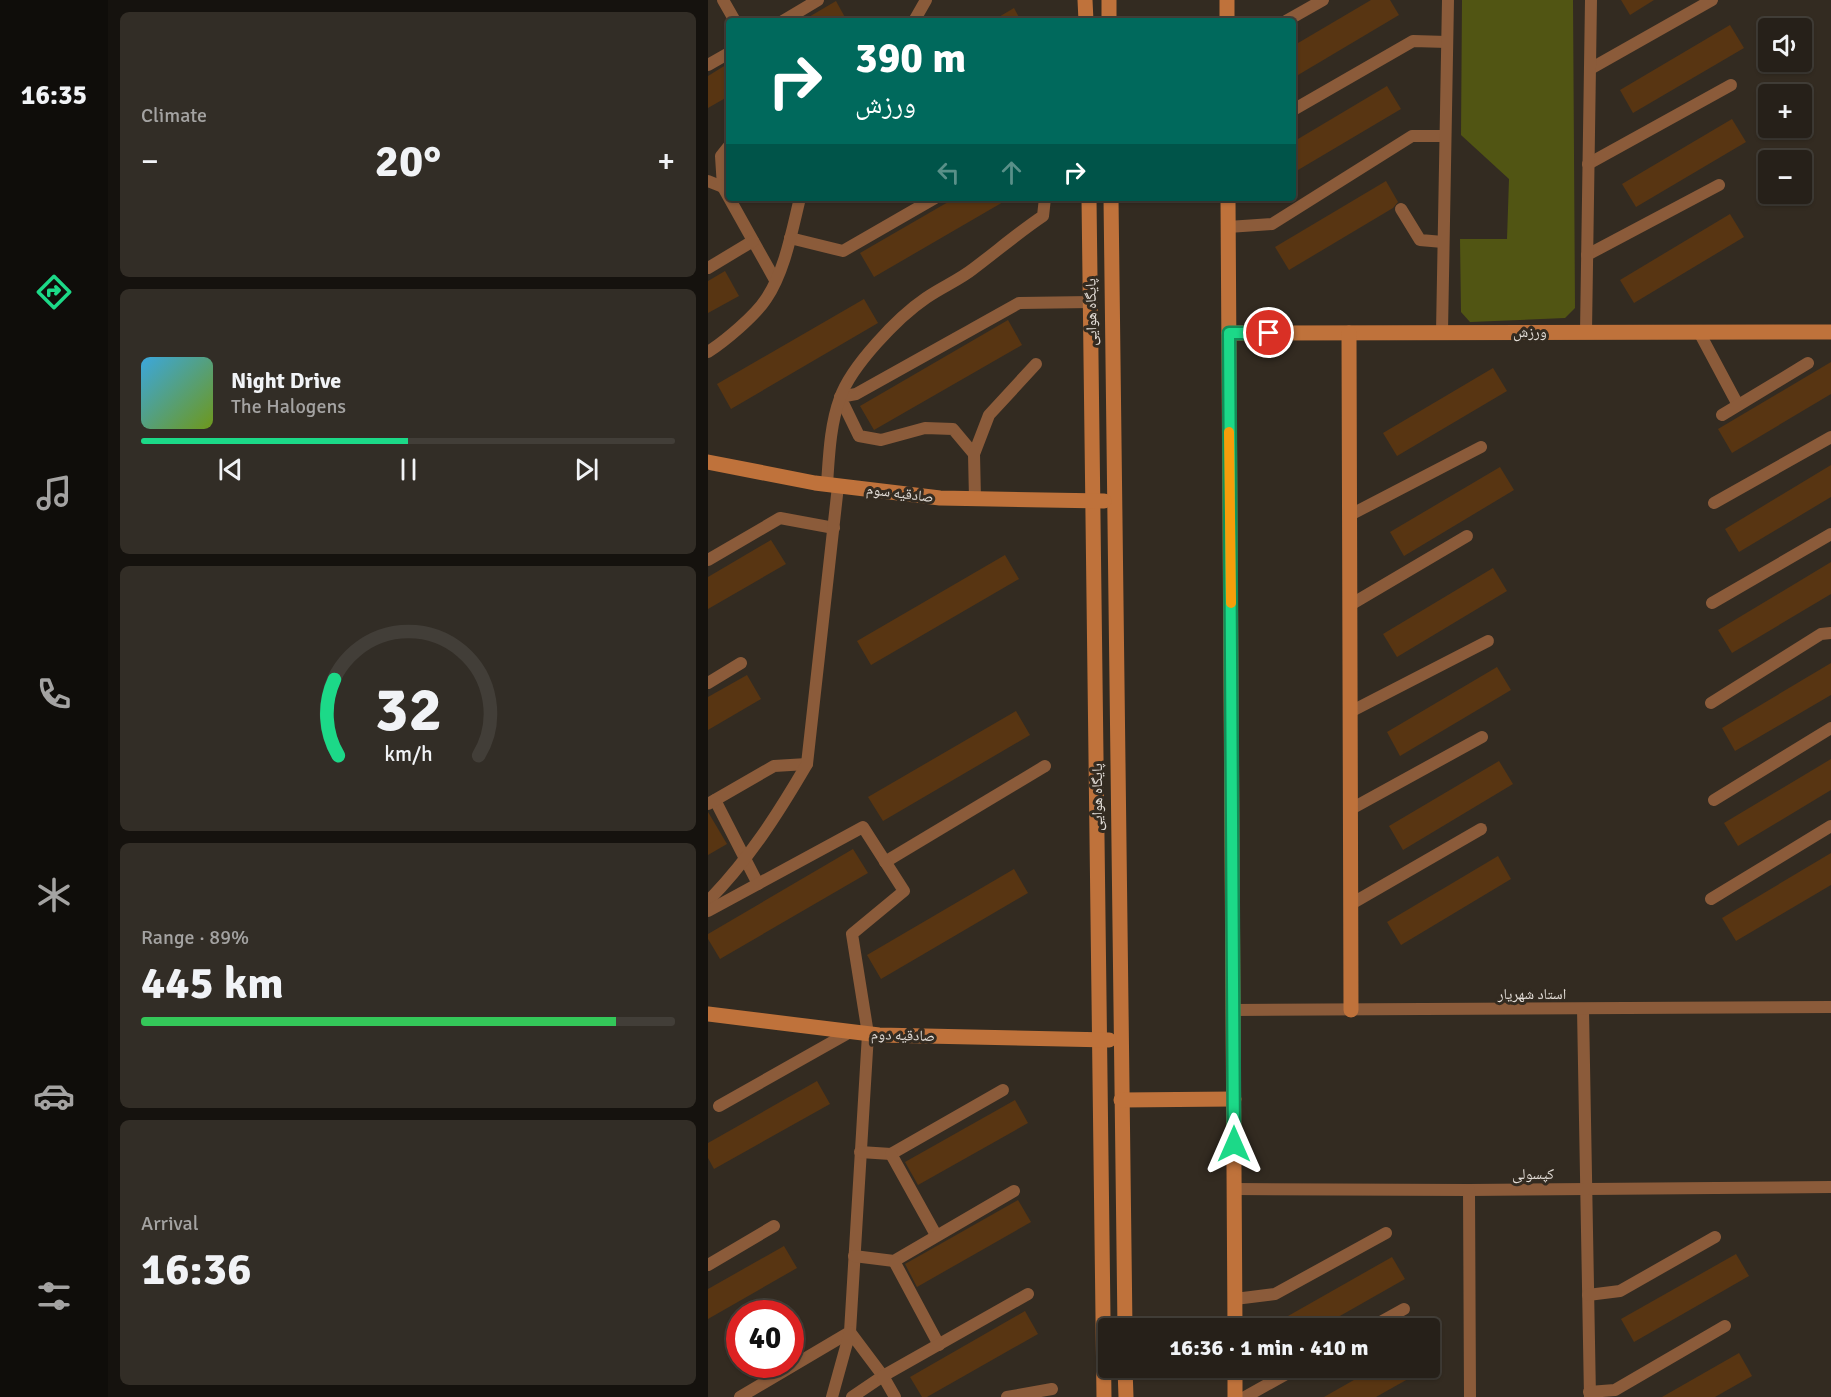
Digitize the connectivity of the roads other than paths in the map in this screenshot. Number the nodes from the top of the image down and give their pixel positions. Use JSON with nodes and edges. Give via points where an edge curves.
{"nodes":[{"id":1,"x":723,"y":0,"type":"edge"},
{"id":2,"x":818,"y":0,"type":"edge"},
{"id":3,"x":926,"y":0,"type":"edge"},
{"id":4,"x":1085,"y":0,"type":"edge"},
{"id":5,"x":1109,"y":0,"type":"edge"},
{"id":6,"x":1227,"y":0,"type":"edge"},
{"id":7,"x":1323,"y":0,"type":"edge"},
{"id":8,"x":1448,"y":0,"type":"edge"},
{"id":9,"x":1591,"y":0,"type":"edge"},
{"id":10,"x":1712,"y":0,"type":"edge"},
{"id":11,"x":733,"y":18,"type":"edge"},
{"id":12,"x":788,"y":18,"type":"edge"},
{"id":13,"x":916,"y":18,"type":"edge"},
{"id":14,"x":1086,"y":18,"type":"edge"},
{"id":15,"x":1109,"y":18,"type":"edge"},
{"id":16,"x":1227,"y":18,"type":"edge"},
{"id":17,"x":1291,"y":18,"type":"edge"},
{"id":18,"x":1447,"y":42,"type":"junction"},
{"id":19,"x":726,"y":55,"type":"edge"},
{"id":20,"x":708,"y":65,"type":"edge"},
{"id":21,"x":1590,"y":69,"type":"junction"},
{"id":22,"x":1731,"y":85,"type":"dead end"},
{"id":23,"x":1296,"y":108,"type":"edge"},
{"id":24,"x":1445,"y":135,"type":"junction"},
{"id":25,"x":726,"y":150,"type":"edge"},
{"id":26,"x":1588,"y":164,"type":"junction"},
{"id":27,"x":708,"y":181,"type":"edge"},
{"id":28,"x":1719,"y":185,"type":"dead end"},
{"id":29,"x":723,"y":187,"type":"junction"},
{"id":30,"x":726,"y":192,"type":"edge"},
{"id":31,"x":731,"y":201,"type":"edge"},
{"id":32,"x":799,"y":201,"type":"edge"},
{"id":33,"x":930,"y":201,"type":"edge"},
{"id":34,"x":1045,"y":201,"type":"edge"},
{"id":35,"x":1089,"y":201,"type":"edge"},
{"id":36,"x":1111,"y":201,"type":"edge"},
{"id":37,"x":1228,"y":201,"type":"edge"},
{"id":38,"x":1401,"y":209,"type":"dead end"},
{"id":39,"x":1228,"y":227,"type":"junction"},
{"id":40,"x":790,"y":238,"type":"junction"},
{"id":41,"x":753,"y":241,"type":"junction"},
{"id":42,"x":1443,"y":242,"type":"junction"},
{"id":43,"x":1587,"y":255,"type":"junction"},
{"id":44,"x":708,"y":268,"type":"edge"},
{"id":45,"x":775,"y":280,"type":"junction"},
{"id":46,"x":1091,"y":303,"type":"junction"},
{"id":47,"x":1442,"y":332,"type":"junction"},
{"id":48,"x":1586,"y":332,"type":"junction"},
{"id":49,"x":1699,"y":332,"type":"junction"},
{"id":50,"x":1831,"y":332,"type":"edge"},
{"id":51,"x":1229,"y":333,"type":"junction"},
{"id":52,"x":1349,"y":333,"type":"junction"},
{"id":53,"x":708,"y":352,"type":"edge"},
{"id":54,"x":1808,"y":363,"type":"dead end"},
{"id":55,"x":1036,"y":364,"type":"dead end"},
{"id":56,"x":840,"y":397,"type":"junction"},
{"id":57,"x":1738,"y":405,"type":"junction"},
{"id":58,"x":1722,"y":415,"type":"dead end"},
{"id":59,"x":1831,"y":437,"type":"edge"},
{"id":60,"x":1481,"y":447,"type":"dead end"},
{"id":61,"x":974,"y":454,"type":"junction"},
{"id":62,"x":708,"y":462,"type":"edge"},
{"id":63,"x":832,"y":485,"type":"junction"},
{"id":64,"x":975,"y":499,"type":"junction"},
{"id":65,"x":1094,"y":501,"type":"junction"},
{"id":66,"x":1115,"y":501,"type":"junction"},
{"id":67,"x":1714,"y":503,"type":"dead end"},
{"id":68,"x":1350,"y":515,"type":"junction"},
{"id":69,"x":834,"y":528,"type":"junction"},
{"id":70,"x":1831,"y":534,"type":"edge"},
{"id":71,"x":1467,"y":536,"type":"dead end"},
{"id":72,"x":708,"y":560,"type":"edge"},
{"id":73,"x":1712,"y":603,"type":"dead end"},
{"id":74,"x":1350,"y":605,"type":"junction"},
{"id":75,"x":1831,"y":633,"type":"edge"},
{"id":76,"x":1488,"y":641,"type":"dead end"},
{"id":77,"x":741,"y":663,"type":"dead end"},
{"id":78,"x":708,"y":683,"type":"edge"},
{"id":79,"x":1711,"y":704,"type":"dead end"},
{"id":80,"x":1350,"y":712,"type":"junction"},
{"id":81,"x":1831,"y":728,"type":"edge"},
{"id":82,"x":1482,"y":737,"type":"dead end"},
{"id":83,"x":807,"y":764,"type":"junction"},
{"id":84,"x":1045,"y":766,"type":"dead end"},
{"id":85,"x":1714,"y":800,"type":"dead end"},
{"id":86,"x":711,"y":802,"type":"edge"},
{"id":87,"x":1351,"y":809,"type":"junction"},
{"id":88,"x":1831,"y":826,"type":"edge"},
{"id":89,"x":1481,"y":829,"type":"dead end"},
{"id":90,"x":744,"y":857,"type":"junction"},
{"id":91,"x":885,"y":862,"type":"junction"},
{"id":92,"x":758,"y":884,"type":"junction"},
{"id":93,"x":1711,"y":898,"type":"dead end"},
{"id":94,"x":708,"y":901,"type":"edge"},
{"id":95,"x":1351,"y":904,"type":"junction"},
{"id":96,"x":708,"y":911,"type":"edge"},
{"id":97,"x":1831,"y":1007,"type":"edge"},
{"id":98,"x":1583,"y":1009,"type":"junction"},
{"id":99,"x":1233,"y":1010,"type":"junction"},
{"id":100,"x":1351,"y":1010,"type":"junction"},
{"id":101,"x":708,"y":1014,"type":"edge"},
{"id":102,"x":850,"y":1032,"type":"junction"},
{"id":103,"x":868,"y":1034,"type":"junction"},
{"id":104,"x":1099,"y":1040,"type":"junction"},
{"id":105,"x":1120,"y":1041,"type":"junction"},
{"id":106,"x":1003,"y":1090,"type":"dead end"},
{"id":107,"x":1234,"y":1099,"type":"junction"},
{"id":108,"x":1122,"y":1100,"type":"junction"},
{"id":109,"x":719,"y":1106,"type":"dead end"},
{"id":110,"x":860,"y":1152,"type":"junction"},
{"id":111,"x":891,"y":1154,"type":"junction"},
{"id":112,"x":1831,"y":1187,"type":"edge"},
{"id":113,"x":1234,"y":1189,"type":"junction"},
{"id":114,"x":1586,"y":1189,"type":"junction"},
{"id":115,"x":1468,"y":1190,"type":"junction"},
{"id":116,"x":1014,"y":1191,"type":"dead end"},
{"id":117,"x":774,"y":1226,"type":"dead end"},
{"id":118,"x":1386,"y":1233,"type":"dead end"},
{"id":119,"x":936,"y":1235,"type":"junction"},
{"id":120,"x":1715,"y":1237,"type":"dead end"},
{"id":121,"x":854,"y":1256,"type":"junction"},
{"id":122,"x":894,"y":1261,"type":"junction"},
{"id":123,"x":708,"y":1265,"type":"edge"},
{"id":124,"x":1028,"y":1294,"type":"dead end"},
{"id":125,"x":1588,"y":1295,"type":"junction"},
{"id":126,"x":1234,"y":1299,"type":"junction"},
{"id":127,"x":1404,"y":1309,"type":"dead end"},
{"id":128,"x":1125,"y":1318,"type":"edge"},
{"id":129,"x":1235,"y":1318,"type":"edge"},
{"id":130,"x":1388,"y":1318,"type":"edge"},
{"id":131,"x":1725,"y":1326,"type":"dead end"},
{"id":132,"x":850,"y":1332,"type":"junction"},
{"id":133,"x":939,"y":1345,"type":"junction"},
{"id":134,"x":883,"y":1376,"type":"junction"},
{"id":135,"x":1125,"y":1378,"type":"edge"},
{"id":136,"x":1235,"y":1378,"type":"edge"},
{"id":137,"x":1279,"y":1378,"type":"edge"},
{"id":138,"x":1052,"y":1389,"type":"dead end"},
{"id":139,"x":1590,"y":1395,"type":"edge"},
{"id":140,"x":740,"y":1397,"type":"edge"},
{"id":141,"x":832,"y":1397,"type":"edge"},
{"id":142,"x":852,"y":1397,"type":"edge"},
{"id":143,"x":896,"y":1397,"type":"edge"},
{"id":144,"x":1007,"y":1397,"type":"edge"},
{"id":145,"x":1104,"y":1397,"type":"edge"},
{"id":146,"x":1126,"y":1397,"type":"edge"},
{"id":147,"x":1235,"y":1397,"type":"edge"},
{"id":148,"x":1245,"y":1397,"type":"edge"},
{"id":149,"x":1470,"y":1397,"type":"edge"}],
"edges":[{"from":1,"to":11,"type":"street"},
{"from":2,"to":12,"type":"street"},
{"from":3,"to":13,"type":"street"},
{"from":4,"to":14,"type":"street"},
{"from":5,"to":15,"type":"street"},
{"from":6,"to":16,"type":"street"},
{"from":7,"to":17,"type":"street"},
{"from":8,"to":18,"type":"street"},
{"from":9,"to":21,"type":"street"},
{"from":10,"to":21,"type":"street"},
{"from":18,"to":23,"type":"street","via":[[1413,41]]},
{"from":18,"to":24,"type":"street"},
{"from":19,"to":20,"type":"street"},
{"from":21,"to":26,"type":"street"},
{"from":22,"to":26,"type":"street"},
{"from":24,"to":39,"type":"street","via":[[1412,136],[1272,224]]},
{"from":24,"to":42,"type":"street"},
{"from":25,"to":29,"type":"street","via":[[721,156]]},
{"from":26,"to":43,"type":"street"},
{"from":27,"to":29,"type":"street"},
{"from":28,"to":43,"type":"street"},
{"from":29,"to":30,"type":"street"},
{"from":31,"to":41,"type":"street"},
{"from":32,"to":40,"type":"street"},
{"from":33,"to":40,"type":"street","via":[[843,251]]},
{"from":34,"to":56,"type":"street","via":[[1043,216],[898,321],[864,358]]},
{"from":35,"to":46,"type":"street","name":"پایگاه هوایی"},
{"from":36,"to":66,"type":"street","name":"پایگاه هوایی"},
{"from":37,"to":39,"type":"street"},
{"from":38,"to":42,"type":"street","via":[[1420,240]]},
{"from":39,"to":51,"type":"street"},
{"from":40,"to":45,"type":"street"},
{"from":41,"to":44,"type":"street"},
{"from":41,"to":45,"type":"street"},
{"from":42,"to":47,"type":"street"},
{"from":43,"to":48,"type":"street"},
{"from":45,"to":53,"type":"street","via":[[766,299],[726,340]]},
{"from":46,"to":56,"type":"street","via":[[1019,303],[856,394]]},
{"from":46,"to":65,"type":"street","name":"پایگاه هوایی"},
{"from":47,"to":48,"type":"street","name":"ورزش"},
{"from":47,"to":52,"type":"street","name":"ورزش"},
{"from":48,"to":49,"type":"street","name":"ورزش"},
{"from":49,"to":50,"type":"street","name":"ورزش"},
{"from":49,"to":57,"type":"street"},
{"from":51,"to":52,"type":"street","name":"ورزش"},
{"from":51,"to":99,"type":"street"},
{"from":52,"to":68,"type":"street"},
{"from":54,"to":57,"type":"street"},
{"from":55,"to":61,"type":"street","via":[[989,415]]},
{"from":56,"to":61,"type":"street","via":[[859,435],[881,440],[925,428],[953,429]]},
{"from":56,"to":63,"type":"street","via":[[831,438]]},
{"from":57,"to":58,"type":"street"},
{"from":59,"to":67,"type":"street"},
{"from":60,"to":68,"type":"street"},
{"from":61,"to":64,"type":"street"},
{"from":62,"to":63,"type":"street","name":"صادقیه سوم"},
{"from":63,"to":64,"type":"street","name":"صادقیه سوم"},
{"from":63,"to":69,"type":"street"},
{"from":64,"to":65,"type":"street","name":"صادقیه سوم"},
{"from":65,"to":66,"type":"street","name":"صادقیه سوم"},
{"from":65,"to":104,"type":"street","name":"پایگاه هوایی"},
{"from":66,"to":105,"type":"street","name":"پایگاه هوایی"},
{"from":68,"to":74,"type":"street"},
{"from":69,"to":72,"type":"street","via":[[780,518]]},
{"from":69,"to":83,"type":"street"},
{"from":70,"to":73,"type":"street"},
{"from":71,"to":74,"type":"street"},
{"from":74,"to":80,"type":"street"},
{"from":75,"to":79,"type":"street","via":[[1821,634]]},
{"from":76,"to":80,"type":"street"},
{"from":77,"to":78,"type":"street"},
{"from":80,"to":87,"type":"street"},
{"from":81,"to":85,"type":"street"},
{"from":82,"to":87,"type":"street"},
{"from":83,"to":86,"type":"street","via":[[774,766]]},
{"from":83,"to":90,"type":"street"},
{"from":84,"to":91,"type":"street"},
{"from":86,"to":90,"type":"street"},
{"from":87,"to":95,"type":"street"},
{"from":88,"to":93,"type":"street"},
{"from":89,"to":95,"type":"street"},
{"from":90,"to":92,"type":"street"},
{"from":90,"to":94,"type":"street"},
{"from":91,"to":92,"type":"street","via":[[862,827]]},
{"from":91,"to":103,"type":"street","via":[[904,891],[852,934]]},
{"from":92,"to":96,"type":"street"},
{"from":95,"to":100,"type":"street"},
{"from":97,"to":98,"type":"street","name":"استاد شهریار"},
{"from":98,"to":100,"type":"street","name":"استاد شهریار"},
{"from":98,"to":114,"type":"street"},
{"from":99,"to":100,"type":"street","name":"استاد شهریار"},
{"from":99,"to":107,"type":"street"},
{"from":101,"to":102,"type":"street","name":"صادقیه دوم"},
{"from":102,"to":103,"type":"street","name":"صادقیه دوم"},
{"from":102,"to":109,"type":"street"},
{"from":103,"to":104,"type":"street","name":"صادقیه دوم"},
{"from":103,"to":110,"type":"street"},
{"from":104,"to":105,"type":"street","name":"صادقیه دوم"},
{"from":104,"to":145,"type":"street","name":"پایگاه هوایی"},
{"from":105,"to":108,"type":"street","name":"پایگاه هوایی"},
{"from":106,"to":111,"type":"street"},
{"from":107,"to":108,"type":"street"},
{"from":107,"to":113,"type":"street"},
{"from":108,"to":128,"type":"street","name":"پایگاه هوایی"},
{"from":110,"to":111,"type":"street"},
{"from":110,"to":121,"type":"street"},
{"from":111,"to":119,"type":"street"},
{"from":112,"to":114,"type":"street","name":"کپسولی"},
{"from":113,"to":115,"type":"street","name":"کپسولی"},
{"from":113,"to":126,"type":"street"},
{"from":114,"to":115,"type":"street","name":"کپسولی"},
{"from":114,"to":125,"type":"street"},
{"from":115,"to":149,"type":"street"},
{"from":116,"to":119,"type":"street"},
{"from":117,"to":123,"type":"street"},
{"from":118,"to":126,"type":"street","via":[[1275,1294]]},
{"from":119,"to":122,"type":"street"},
{"from":120,"to":125,"type":"street","via":[[1620,1291]]},
{"from":121,"to":122,"type":"street"},
{"from":121,"to":132,"type":"street"},
{"from":122,"to":133,"type":"street"},
{"from":124,"to":133,"type":"street"},
{"from":125,"to":139,"type":"street"},
{"from":126,"to":129,"type":"street"},
{"from":127,"to":130,"type":"street"},
{"from":131,"to":139,"type":"street","via":[[1615,1390]]},
{"from":132,"to":134,"type":"street"},
{"from":132,"to":140,"type":"street"},
{"from":132,"to":141,"type":"street"},
{"from":133,"to":134,"type":"street"},
{"from":134,"to":142,"type":"street"},
{"from":134,"to":143,"type":"street"},
{"from":135,"to":146,"type":"street"},
{"from":136,"to":147,"type":"street"},
{"from":137,"to":148,"type":"street"},
{"from":138,"to":144,"type":"street"}]}
